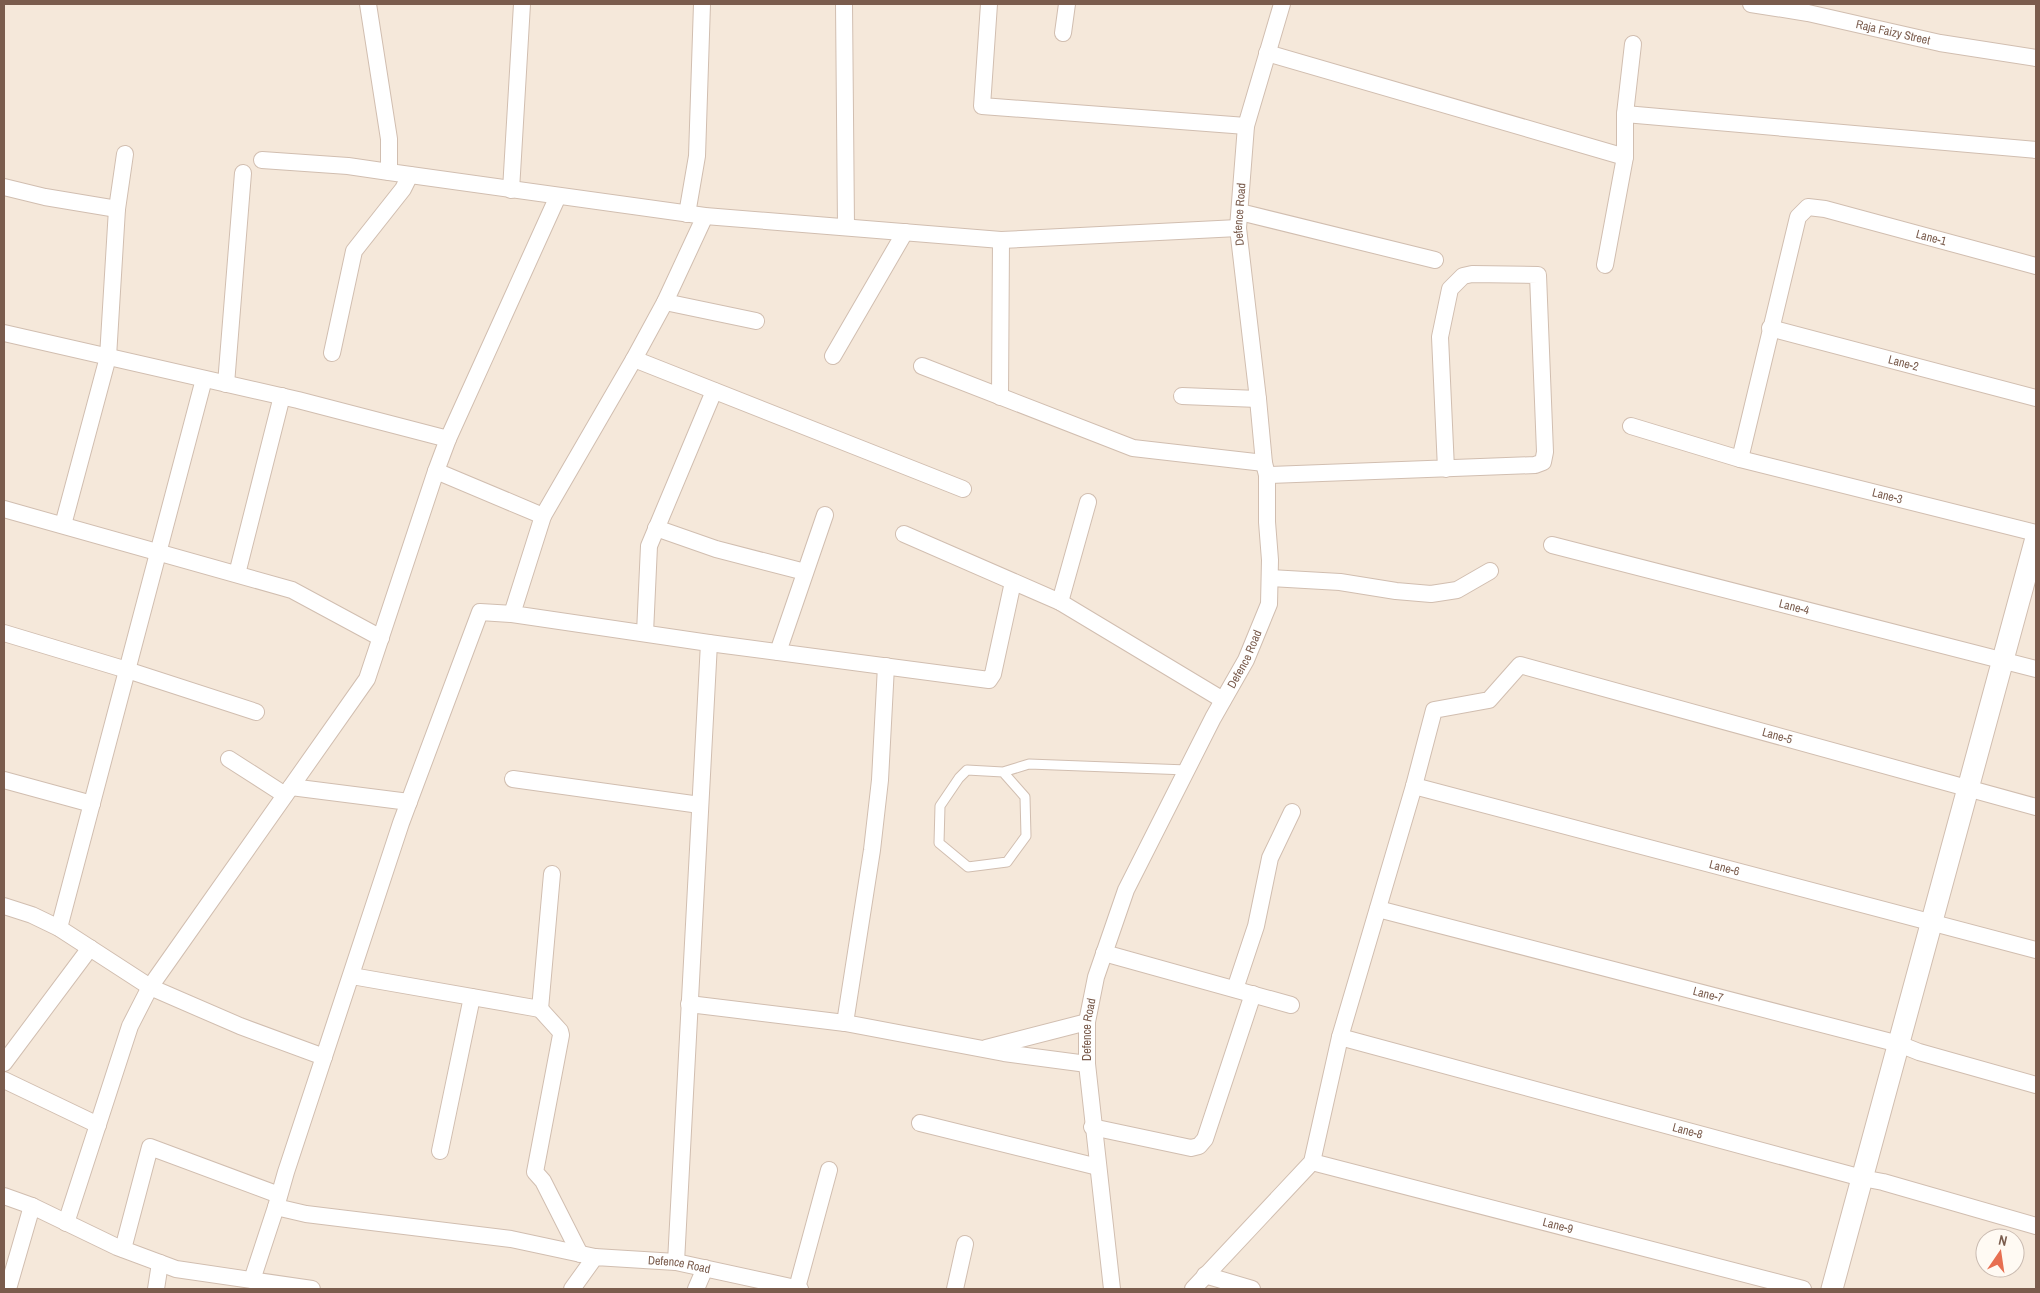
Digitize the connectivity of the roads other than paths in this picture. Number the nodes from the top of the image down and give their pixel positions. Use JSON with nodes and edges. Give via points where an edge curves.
{"nodes":[{"id":1,"x":368,"y":4,"type":"edge"},
{"id":2,"x":522,"y":4,"type":"edge"},
{"id":3,"x":702,"y":4,"type":"edge"},
{"id":4,"x":844,"y":4,"type":"edge"},
{"id":5,"x":989,"y":4,"type":"edge"},
{"id":6,"x":1067,"y":4,"type":"edge"},
{"id":7,"x":1282,"y":4,"type":"edge"},
{"id":8,"x":1751,"y":4,"type":"edge"},
{"id":9,"x":1810,"y":9,"type":"edge"},
{"id":10,"x":1063,"y":34,"type":"dead end"},
{"id":11,"x":1633,"y":44,"type":"dead end"},
{"id":12,"x":1266,"y":53,"type":"junction"},
{"id":13,"x":2036,"y":58,"type":"edge"},
{"id":14,"x":1625,"y":114,"type":"junction"},
{"id":15,"x":1246,"y":126,"type":"junction"},
{"id":16,"x":2036,"y":150,"type":"edge"},
{"id":17,"x":125,"y":154,"type":"dead end"},
{"id":18,"x":1625,"y":157,"type":"junction"},
{"id":19,"x":262,"y":160,"type":"dead end"},
{"id":20,"x":389,"y":172,"type":"junction"},
{"id":21,"x":243,"y":173,"type":"dead end"},
{"id":22,"x":410,"y":175,"type":"junction"},
{"id":23,"x":4,"y":187,"type":"edge"},
{"id":24,"x":511,"y":190,"type":"junction"},
{"id":25,"x":558,"y":196,"type":"junction"},
{"id":26,"x":117,"y":208,"type":"junction"},
{"id":27,"x":687,"y":214,"type":"junction"},
{"id":28,"x":704,"y":216,"type":"junction"},
{"id":29,"x":1239,"y":220,"type":"junction"},
{"id":30,"x":846,"y":228,"type":"junction"},
{"id":31,"x":905,"y":232,"type":"junction"},
{"id":32,"x":1001,"y":240,"type":"junction"},
{"id":33,"x":1435,"y":260,"type":"dead end"},
{"id":34,"x":1605,"y":265,"type":"dead end"},
{"id":35,"x":2036,"y":266,"type":"edge"},
{"id":36,"x":665,"y":302,"type":"junction"},
{"id":37,"x":756,"y":321,"type":"dead end"},
{"id":38,"x":1770,"y":328,"type":"junction"},
{"id":39,"x":4,"y":333,"type":"edge"},
{"id":40,"x":332,"y":353,"type":"dead end"},
{"id":41,"x":833,"y":356,"type":"dead end"},
{"id":42,"x":108,"y":357,"type":"junction"},
{"id":43,"x":634,"y":359,"type":"junction"},
{"id":44,"x":922,"y":366,"type":"dead end"},
{"id":45,"x":204,"y":379,"type":"junction"},
{"id":46,"x":226,"y":384,"type":"junction"},
{"id":47,"x":714,"y":390,"type":"junction"},
{"id":48,"x":282,"y":396,"type":"junction"},
{"id":49,"x":1182,"y":396,"type":"dead end"},
{"id":50,"x":1000,"y":397,"type":"junction"},
{"id":51,"x":2036,"y":398,"type":"edge"},
{"id":52,"x":1258,"y":399,"type":"junction"},
{"id":53,"x":1631,"y":426,"type":"dead end"},
{"id":54,"x":448,"y":439,"type":"junction"},
{"id":55,"x":1740,"y":459,"type":"junction"},
{"id":56,"x":1265,"y":469,"type":"junction"},
{"id":57,"x":1446,"y":469,"type":"junction"},
{"id":58,"x":436,"y":471,"type":"junction"},
{"id":59,"x":964,"y":489,"type":"dead end"},
{"id":60,"x":1088,"y":502,"type":"dead end"},
{"id":61,"x":4,"y":509,"type":"edge"},
{"id":62,"x":825,"y":515,"type":"dead end"},
{"id":63,"x":543,"y":516,"type":"junction"},
{"id":64,"x":63,"y":525,"type":"junction"},
{"id":65,"x":656,"y":528,"type":"junction"},
{"id":66,"x":2036,"y":532,"type":"edge"},
{"id":67,"x":904,"y":534,"type":"dead end"},
{"id":68,"x":2036,"y":538,"type":"edge"},
{"id":69,"x":1552,"y":545,"type":"dead end"},
{"id":70,"x":158,"y":551,"type":"junction"},
{"id":71,"x":1490,"y":571,"type":"dead end"},
{"id":72,"x":805,"y":572,"type":"junction"},
{"id":73,"x":237,"y":574,"type":"junction"},
{"id":74,"x":1270,"y":578,"type":"junction"},
{"id":75,"x":1013,"y":582,"type":"junction"},
{"id":76,"x":1060,"y":602,"type":"junction"},
{"id":77,"x":512,"y":614,"type":"junction"},
{"id":78,"x":4,"y":633,"type":"edge"},
{"id":79,"x":645,"y":633,"type":"junction"},
{"id":80,"x":380,"y":638,"type":"junction"},
{"id":81,"x":709,"y":643,"type":"junction"},
{"id":82,"x":778,"y":652,"type":"junction"},
{"id":83,"x":2003,"y":660,"type":"junction"},
{"id":84,"x":886,"y":666,"type":"junction"},
{"id":85,"x":2036,"y":669,"type":"edge"},
{"id":86,"x":127,"y":670,"type":"junction"},
{"id":87,"x":1223,"y":700,"type":"junction"},
{"id":88,"x":256,"y":712,"type":"dead end"},
{"id":89,"x":229,"y":759,"type":"dead end"},
{"id":90,"x":1187,"y":770,"type":"junction"},
{"id":91,"x":1003,"y":772,"type":"junction"},
{"id":92,"x":4,"y":780,"type":"edge"},
{"id":93,"x":513,"y":780,"type":"dead end"},
{"id":94,"x":1414,"y":786,"type":"junction"},
{"id":95,"x":1968,"y":789,"type":"junction"},
{"id":96,"x":288,"y":791,"type":"junction"},
{"id":97,"x":409,"y":802,"type":"junction"},
{"id":98,"x":92,"y":804,"type":"junction"},
{"id":99,"x":700,"y":805,"type":"junction"},
{"id":100,"x":2036,"y":807,"type":"edge"},
{"id":101,"x":1292,"y":812,"type":"dead end"},
{"id":102,"x":552,"y":874,"type":"dead end"},
{"id":103,"x":4,"y":906,"type":"edge"},
{"id":104,"x":1378,"y":909,"type":"junction"},
{"id":105,"x":1932,"y":924,"type":"junction"},
{"id":106,"x":59,"y":928,"type":"junction"},
{"id":107,"x":90,"y":948,"type":"junction"},
{"id":108,"x":2036,"y":950,"type":"edge"},
{"id":109,"x":1104,"y":953,"type":"junction"},
{"id":110,"x":352,"y":976,"type":"junction"},
{"id":111,"x":150,"y":987,"type":"junction"},
{"id":112,"x":1235,"y":989,"type":"junction"},
{"id":113,"x":1252,"y":994,"type":"junction"},
{"id":114,"x":472,"y":997,"type":"junction"},
{"id":115,"x":689,"y":1004,"type":"junction"},
{"id":116,"x":1291,"y":1005,"type":"dead end"},
{"id":117,"x":540,"y":1009,"type":"junction"},
{"id":118,"x":1087,"y":1022,"type":"junction"},
{"id":119,"x":845,"y":1023,"type":"junction"},
{"id":120,"x":1340,"y":1037,"type":"junction"},
{"id":121,"x":1899,"y":1044,"type":"junction"},
{"id":122,"x":982,"y":1049,"type":"junction"},
{"id":123,"x":324,"y":1057,"type":"junction"},
{"id":124,"x":4,"y":1063,"type":"edge"},
{"id":125,"x":1086,"y":1064,"type":"junction"},
{"id":126,"x":4,"y":1080,"type":"edge"},
{"id":127,"x":2036,"y":1086,"type":"edge"},
{"id":128,"x":920,"y":1123,"type":"dead end"},
{"id":129,"x":98,"y":1125,"type":"junction"},
{"id":130,"x":1092,"y":1126,"type":"junction"},
{"id":131,"x":440,"y":1151,"type":"dead end"},
{"id":132,"x":1312,"y":1162,"type":"junction"},
{"id":133,"x":1098,"y":1167,"type":"junction"},
{"id":134,"x":829,"y":1170,"type":"dead end"},
{"id":135,"x":1862,"y":1178,"type":"junction"},
{"id":136,"x":4,"y":1196,"type":"edge"},
{"id":137,"x":278,"y":1201,"type":"junction"},
{"id":138,"x":32,"y":1206,"type":"junction"},
{"id":139,"x":66,"y":1223,"type":"junction"},
{"id":140,"x":2036,"y":1226,"type":"edge"},
{"id":141,"x":965,"y":1244,"type":"dead end"},
{"id":142,"x":123,"y":1249,"type":"junction"},
{"id":143,"x":588,"y":1255,"type":"junction"},
{"id":144,"x":676,"y":1262,"type":"junction"},
{"id":145,"x":160,"y":1263,"type":"junction"},
{"id":146,"x":705,"y":1268,"type":"junction"},
{"id":147,"x":1205,"y":1275,"type":"junction"},
{"id":148,"x":252,"y":1280,"type":"junction"},
{"id":149,"x":8,"y":1289,"type":"edge"},
{"id":150,"x":156,"y":1289,"type":"edge"},
{"id":151,"x":312,"y":1289,"type":"edge"},
{"id":152,"x":572,"y":1289,"type":"edge"},
{"id":153,"x":696,"y":1289,"type":"edge"},
{"id":154,"x":798,"y":1289,"type":"edge"},
{"id":155,"x":955,"y":1289,"type":"edge"},
{"id":156,"x":1112,"y":1289,"type":"edge"},
{"id":157,"x":1193,"y":1289,"type":"edge"},
{"id":158,"x":1252,"y":1289,"type":"edge"},
{"id":159,"x":1803,"y":1289,"type":"edge"},
{"id":160,"x":1832,"y":1289,"type":"edge"}],
"edges":[{"from":1,"to":20,"type":"street","via":[[389,139]]},
{"from":2,"to":24,"type":"street"},
{"from":3,"to":27,"type":"street","via":[[697,156]]},
{"from":4,"to":30,"type":"street"},
{"from":5,"to":15,"type":"street","via":[[982,106]]},
{"from":6,"to":10,"type":"street"},
{"from":7,"to":12,"type":"street","name":"Defence Road"},
{"from":8,"to":9,"type":"street","name":"Raja Faizy Street"},
{"from":9,"to":13,"type":"street","name":"Raja Faizy Street","via":[[1940,43]]},
{"from":11,"to":14,"type":"street"},
{"from":12,"to":15,"type":"street","name":"Defence Road"},
{"from":12,"to":18,"type":"street"},
{"from":14,"to":16,"type":"street"},
{"from":14,"to":18,"type":"street"},
{"from":15,"to":29,"type":"street","name":"Defence Road"},
{"from":17,"to":26,"type":"street"},
{"from":18,"to":34,"type":"street"},
{"from":19,"to":20,"type":"street"},
{"from":20,"to":22,"type":"street"},
{"from":21,"to":46,"type":"street"},
{"from":22,"to":24,"type":"street"},
{"from":22,"to":40,"type":"street","via":[[403,189],[354,251]]},
{"from":23,"to":26,"type":"street"},
{"from":24,"to":25,"type":"street"},
{"from":25,"to":27,"type":"street"},
{"from":25,"to":54,"type":"street"},
{"from":26,"to":42,"type":"street"},
{"from":27,"to":28,"type":"street"},
{"from":28,"to":30,"type":"street"},
{"from":28,"to":36,"type":"street"},
{"from":29,"to":32,"type":"street"},
{"from":29,"to":33,"type":"street"},
{"from":29,"to":52,"type":"street","name":"Defence Road"},
{"from":30,"to":31,"type":"street"},
{"from":31,"to":32,"type":"street"},
{"from":31,"to":41,"type":"street"},
{"from":32,"to":50,"type":"street"},
{"from":35,"to":38,"type":"street","name":"Lane-1","via":[[1808,207],[1798,217]]},
{"from":36,"to":37,"type":"street"},
{"from":36,"to":43,"type":"street"},
{"from":38,"to":51,"type":"street","name":"Lane-2"},
{"from":38,"to":55,"type":"street"},
{"from":39,"to":42,"type":"street"},
{"from":42,"to":45,"type":"street"},
{"from":42,"to":64,"type":"street"},
{"from":43,"to":47,"type":"street"},
{"from":43,"to":63,"type":"street"},
{"from":44,"to":50,"type":"street"},
{"from":45,"to":46,"type":"street"},
{"from":45,"to":70,"type":"street"},
{"from":46,"to":48,"type":"street"},
{"from":47,"to":59,"type":"street"},
{"from":47,"to":65,"type":"street"},
{"from":48,"to":54,"type":"street"},
{"from":48,"to":73,"type":"street"},
{"from":49,"to":52,"type":"street"},
{"from":50,"to":56,"type":"street","via":[[1133,448]]},
{"from":52,"to":56,"type":"street","name":"Defence Road"},
{"from":53,"to":55,"type":"street","name":"Lane-3"},
{"from":54,"to":58,"type":"street"},
{"from":55,"to":66,"type":"street","name":"Lane-3"},
{"from":56,"to":57,"type":"street"},
{"from":56,"to":74,"type":"street","name":"Defence Road"},
{"from":57,"to":57,"type":"street","via":[[1543,462],[1538,275],[1472,274],[1463,276],[1450,290],[1440,337]]},
{"from":58,"to":63,"type":"street"},
{"from":58,"to":80,"type":"street"},
{"from":60,"to":76,"type":"street"},
{"from":61,"to":64,"type":"street"},
{"from":62,"to":72,"type":"street"},
{"from":63,"to":77,"type":"street"},
{"from":64,"to":70,"type":"street"},
{"from":65,"to":72,"type":"street","via":[[716,549]]},
{"from":65,"to":79,"type":"street","via":[[649,546]]},
{"from":67,"to":75,"type":"street"},
{"from":68,"to":83,"type":"street"},
{"from":69,"to":83,"type":"street","name":"Lane-4"},
{"from":70,"to":73,"type":"street"},
{"from":70,"to":86,"type":"street"},
{"from":71,"to":74,"type":"street","via":[[1456,590],[1431,594],[1340,582]]},
{"from":72,"to":82,"type":"street"},
{"from":73,"to":80,"type":"street","via":[[292,590]]},
{"from":74,"to":87,"type":"street","name":"Defence Road","via":[[1269,604],[1246,660]]},
{"from":75,"to":76,"type":"street"},
{"from":75,"to":84,"type":"street","via":[[994,674],[989,680]]},
{"from":76,"to":87,"type":"street"},
{"from":77,"to":79,"type":"street"},
{"from":77,"to":97,"type":"street","via":[[480,612]]},
{"from":78,"to":86,"type":"street"},
{"from":79,"to":81,"type":"street"},
{"from":80,"to":96,"type":"street","via":[[367,679]]},
{"from":81,"to":82,"type":"street"},
{"from":81,"to":99,"type":"street"},
{"from":82,"to":84,"type":"street"},
{"from":83,"to":85,"type":"street","name":"Lane-4"},
{"from":83,"to":95,"type":"street"},
{"from":84,"to":119,"type":"street","via":[[873,841]]},
{"from":86,"to":88,"type":"street"},
{"from":86,"to":98,"type":"street"},
{"from":87,"to":90,"type":"street","name":"Defence Road"},
{"from":89,"to":96,"type":"street"},
{"from":90,"to":91,"type":"lane","via":[[1029,764]]},
{"from":90,"to":109,"type":"street","name":"Defence Road","via":[[1126,890]]},
{"from":91,"to":91,"type":"lane","via":[[1025,797],[1026,836],[1007,862],[968,867],[939,843],[940,806],[967,770]]},
{"from":92,"to":98,"type":"street"},
{"from":93,"to":99,"type":"street"},
{"from":94,"to":95,"type":"street","name":"Lane-5","via":[[1434,710],[1489,700],[1520,665]]},
{"from":94,"to":104,"type":"street"},
{"from":94,"to":105,"type":"street","name":"Lane-6"},
{"from":95,"to":100,"type":"street","name":"Lane-5"},
{"from":95,"to":105,"type":"street"},
{"from":96,"to":97,"type":"street"},
{"from":96,"to":111,"type":"street"},
{"from":97,"to":110,"type":"street"},
{"from":98,"to":106,"type":"street"},
{"from":99,"to":115,"type":"street"},
{"from":101,"to":112,"type":"street","via":[[1270,858],[1256,926]]},
{"from":102,"to":117,"type":"street"},
{"from":103,"to":106,"type":"street"},
{"from":104,"to":120,"type":"street"},
{"from":104,"to":121,"type":"street","name":"Lane-7"},
{"from":105,"to":108,"type":"street","name":"Lane-6"},
{"from":105,"to":121,"type":"street"},
{"from":106,"to":107,"type":"street"},
{"from":107,"to":111,"type":"street"},
{"from":107,"to":124,"type":"street"},
{"from":109,"to":112,"type":"street"},
{"from":109,"to":118,"type":"street","name":"Defence Road"},
{"from":110,"to":114,"type":"street"},
{"from":110,"to":123,"type":"street"},
{"from":111,"to":123,"type":"street","via":[[240,1026]]},
{"from":111,"to":129,"type":"street","via":[[130,1026]]},
{"from":112,"to":113,"type":"street"},
{"from":113,"to":116,"type":"street"},
{"from":113,"to":130,"type":"street","via":[[1205,1140],[1199,1146],[1191,1148]]},
{"from":114,"to":117,"type":"street"},
{"from":114,"to":131,"type":"street"},
{"from":115,"to":119,"type":"street"},
{"from":115,"to":144,"type":"street"},
{"from":117,"to":143,"type":"street","via":[[561,1035],[535,1172]]},
{"from":118,"to":122,"type":"street"},
{"from":118,"to":125,"type":"street","name":"Defence Road"},
{"from":119,"to":122,"type":"street"},
{"from":120,"to":132,"type":"street"},
{"from":120,"to":135,"type":"street","name":"Lane-8"},
{"from":121,"to":127,"type":"street","name":"Lane-7"},
{"from":121,"to":135,"type":"street"},
{"from":122,"to":125,"type":"street"},
{"from":123,"to":137,"type":"street"},
{"from":125,"to":130,"type":"street","name":"Defence Road"},
{"from":126,"to":129,"type":"street"},
{"from":128,"to":133,"type":"street"},
{"from":129,"to":139,"type":"street"},
{"from":130,"to":133,"type":"street","name":"Defence Road"},
{"from":132,"to":147,"type":"street"},
{"from":132,"to":159,"type":"street","name":"Lane-9"},
{"from":133,"to":156,"type":"street","name":"Defence Road"},
{"from":134,"to":154,"type":"street"},
{"from":135,"to":140,"type":"street","name":"Lane-8"},
{"from":135,"to":160,"type":"street"},
{"from":136,"to":138,"type":"street"},
{"from":137,"to":142,"type":"street","name":"Defence Road","via":[[150,1147]]},
{"from":137,"to":143,"type":"street","name":"Defence Road","via":[[306,1214],[511,1239]]},
{"from":137,"to":148,"type":"street"},
{"from":138,"to":139,"type":"street"},
{"from":138,"to":149,"type":"street"},
{"from":139,"to":142,"type":"street"},
{"from":141,"to":155,"type":"street"},
{"from":142,"to":145,"type":"street"},
{"from":143,"to":144,"type":"street","name":"Defence Road"},
{"from":143,"to":152,"type":"street"},
{"from":144,"to":146,"type":"street","name":"Defence Road"},
{"from":145,"to":148,"type":"street","via":[[176,1269]]},
{"from":145,"to":150,"type":"street"},
{"from":146,"to":153,"type":"street"},
{"from":146,"to":154,"type":"street","name":"Defence Road"},
{"from":147,"to":157,"type":"street"},
{"from":147,"to":158,"type":"street"},
{"from":148,"to":151,"type":"street"}]}
